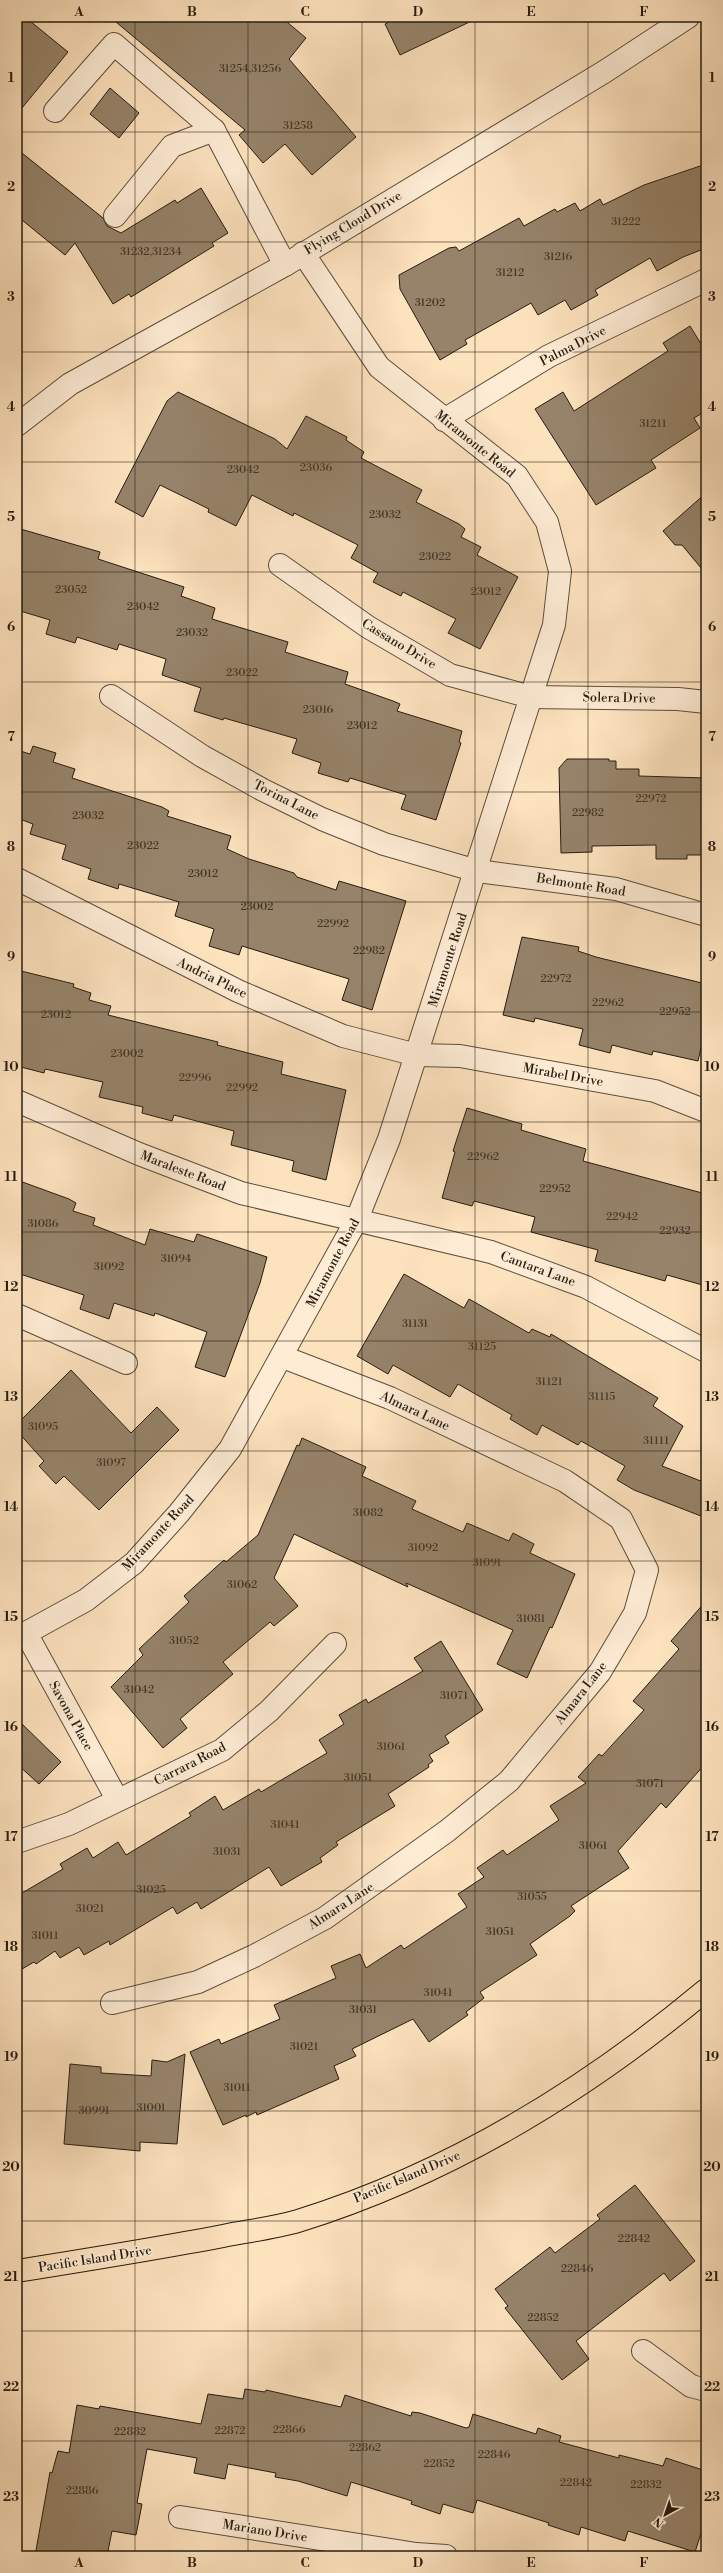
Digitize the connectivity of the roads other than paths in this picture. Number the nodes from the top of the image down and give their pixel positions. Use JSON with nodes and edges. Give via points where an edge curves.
{"nodes":[{"id":1,"x":688,"y":17,"type":"edge"},
{"id":2,"x":55,"y":111,"type":"dead end"},
{"id":3,"x":214,"y":130,"type":"junction"},
{"id":4,"x":115,"y":216,"type":"dead end"},
{"id":5,"x":303,"y":253,"type":"junction"},
{"id":6,"x":285,"y":265,"type":"junction"},
{"id":7,"x":706,"y":280,"type":"edge"},
{"id":8,"x":444,"y":420,"type":"junction"},
{"id":9,"x":17,"y":425,"type":"edge"},
{"id":10,"x":280,"y":565,"type":"dead end"},
{"id":11,"x":111,"y":696,"type":"dead end"},
{"id":12,"x":531,"y":697,"type":"junction"},
{"id":13,"x":706,"y":702,"type":"edge"},
{"id":14,"x":477,"y":871,"type":"junction"},
{"id":15,"x":17,"y":879,"type":"edge"},
{"id":16,"x":706,"y":915,"type":"edge"},
{"id":17,"x":417,"y":1055,"type":"junction"},
{"id":18,"x":17,"y":1101,"type":"edge"},
{"id":19,"x":706,"y":1111,"type":"edge"},
{"id":20,"x":357,"y":1219,"type":"junction"},
{"id":21,"x":17,"y":1316,"type":"edge"},
{"id":22,"x":706,"y":1351,"type":"edge"},
{"id":23,"x":283,"y":1356,"type":"junction"},
{"id":24,"x":126,"y":1363,"type":"dead end"},
{"id":25,"x":22,"y":1635,"type":"edge"},
{"id":26,"x":335,"y":1644,"type":"dead end"},
{"id":27,"x":117,"y":1799,"type":"junction"},
{"id":28,"x":17,"y":1842,"type":"edge"},
{"id":29,"x":706,"y":1990,"type":"edge"},
{"id":30,"x":112,"y":2003,"type":"dead end"},
{"id":31,"x":17,"y":2271,"type":"edge"},
{"id":32,"x":643,"y":2351,"type":"dead end"},
{"id":33,"x":706,"y":2390,"type":"edge"},
{"id":34,"x":180,"y":2517,"type":"dead end"},
{"id":35,"x":446,"y":2556,"type":"edge"}],
"edges":[{"from":1,"to":5,"type":"street","name":"Flying Cloud Drive","via":[[604,72]]},
{"from":2,"to":3,"type":"street","via":[[114,44]]},
{"from":3,"to":4,"type":"street","via":[[172,146]]},
{"from":3,"to":6,"type":"street"},
{"from":5,"to":6,"type":"street","name":"Flying Cloud Drive"},
{"from":5,"to":8,"type":"street","name":"Miramonte Road","via":[[379,367]]},
{"from":6,"to":9,"type":"street","name":"Flying Cloud Drive","via":[[70,384]]},
{"from":7,"to":8,"type":"street","name":"Palma Drive","via":[[549,356]]},
{"from":8,"to":12,"type":"street","name":"Miramonte Road","via":[[517,476],[547,522],[560,571],[554,625]]},
{"from":10,"to":12,"type":"street","name":"Cassano Drive","via":[[368,627],[450,674]]},
{"from":11,"to":14,"type":"street","name":"Torina Lane","via":[[202,756],[322,819],[384,844]]},
{"from":12,"to":13,"type":"street","name":"Solera Drive","via":[[678,699]]},
{"from":12,"to":14,"type":"street","name":"Miramonte Road"},
{"from":14,"to":16,"type":"street","name":"Belmonte Road","via":[[616,889]]},
{"from":14,"to":17,"type":"street","name":"Miramonte Road"},
{"from":15,"to":17,"type":"street","name":"Andria Place","via":[[238,991],[343,1036]]},
{"from":17,"to":19,"type":"street","name":"Mirabel Drive","via":[[460,1056],[655,1091]]},
{"from":17,"to":20,"type":"street","name":"Miramonte Road","via":[[389,1139]]},
{"from":18,"to":20,"type":"street","name":"Maraleste Road","via":[[139,1154],[241,1193]]},
{"from":20,"to":22,"type":"street","name":"Cantara Lane","via":[[491,1252],[586,1287]]},
{"from":20,"to":23,"type":"street","name":"Miramonte Road"},
{"from":21,"to":24,"type":"street"},
{"from":23,"to":25,"type":"street","name":"Miramonte Road","via":[[230,1449],[179,1513],[134,1563],[86,1600]]},
{"from":23,"to":30,"type":"street","name":"Almara Lane","via":[[390,1398],[565,1481],[621,1519],[647,1570],[635,1613],[600,1672],[509,1781],[448,1831],[325,1918],[254,1956],[198,1982]]},
{"from":25,"to":27,"type":"street","name":"Savona Place"},
{"from":26,"to":27,"type":"street","name":"Carrara Road","via":[[269,1711],[222,1750]]},
{"from":27,"to":28,"type":"street","name":"Carrara Road","via":[[69,1824]]},
{"from":29,"to":31,"type":"main road","name":"Pacific Island Drive","via":[[657,2031],[572,2091],[483,2144],[387,2189],[296,2221],[165,2248]]},
{"from":32,"to":33,"type":"street","via":[[691,2386]]},
{"from":34,"to":35,"type":"street","name":"Mariano Drive","via":[[416,2554]]}]}
